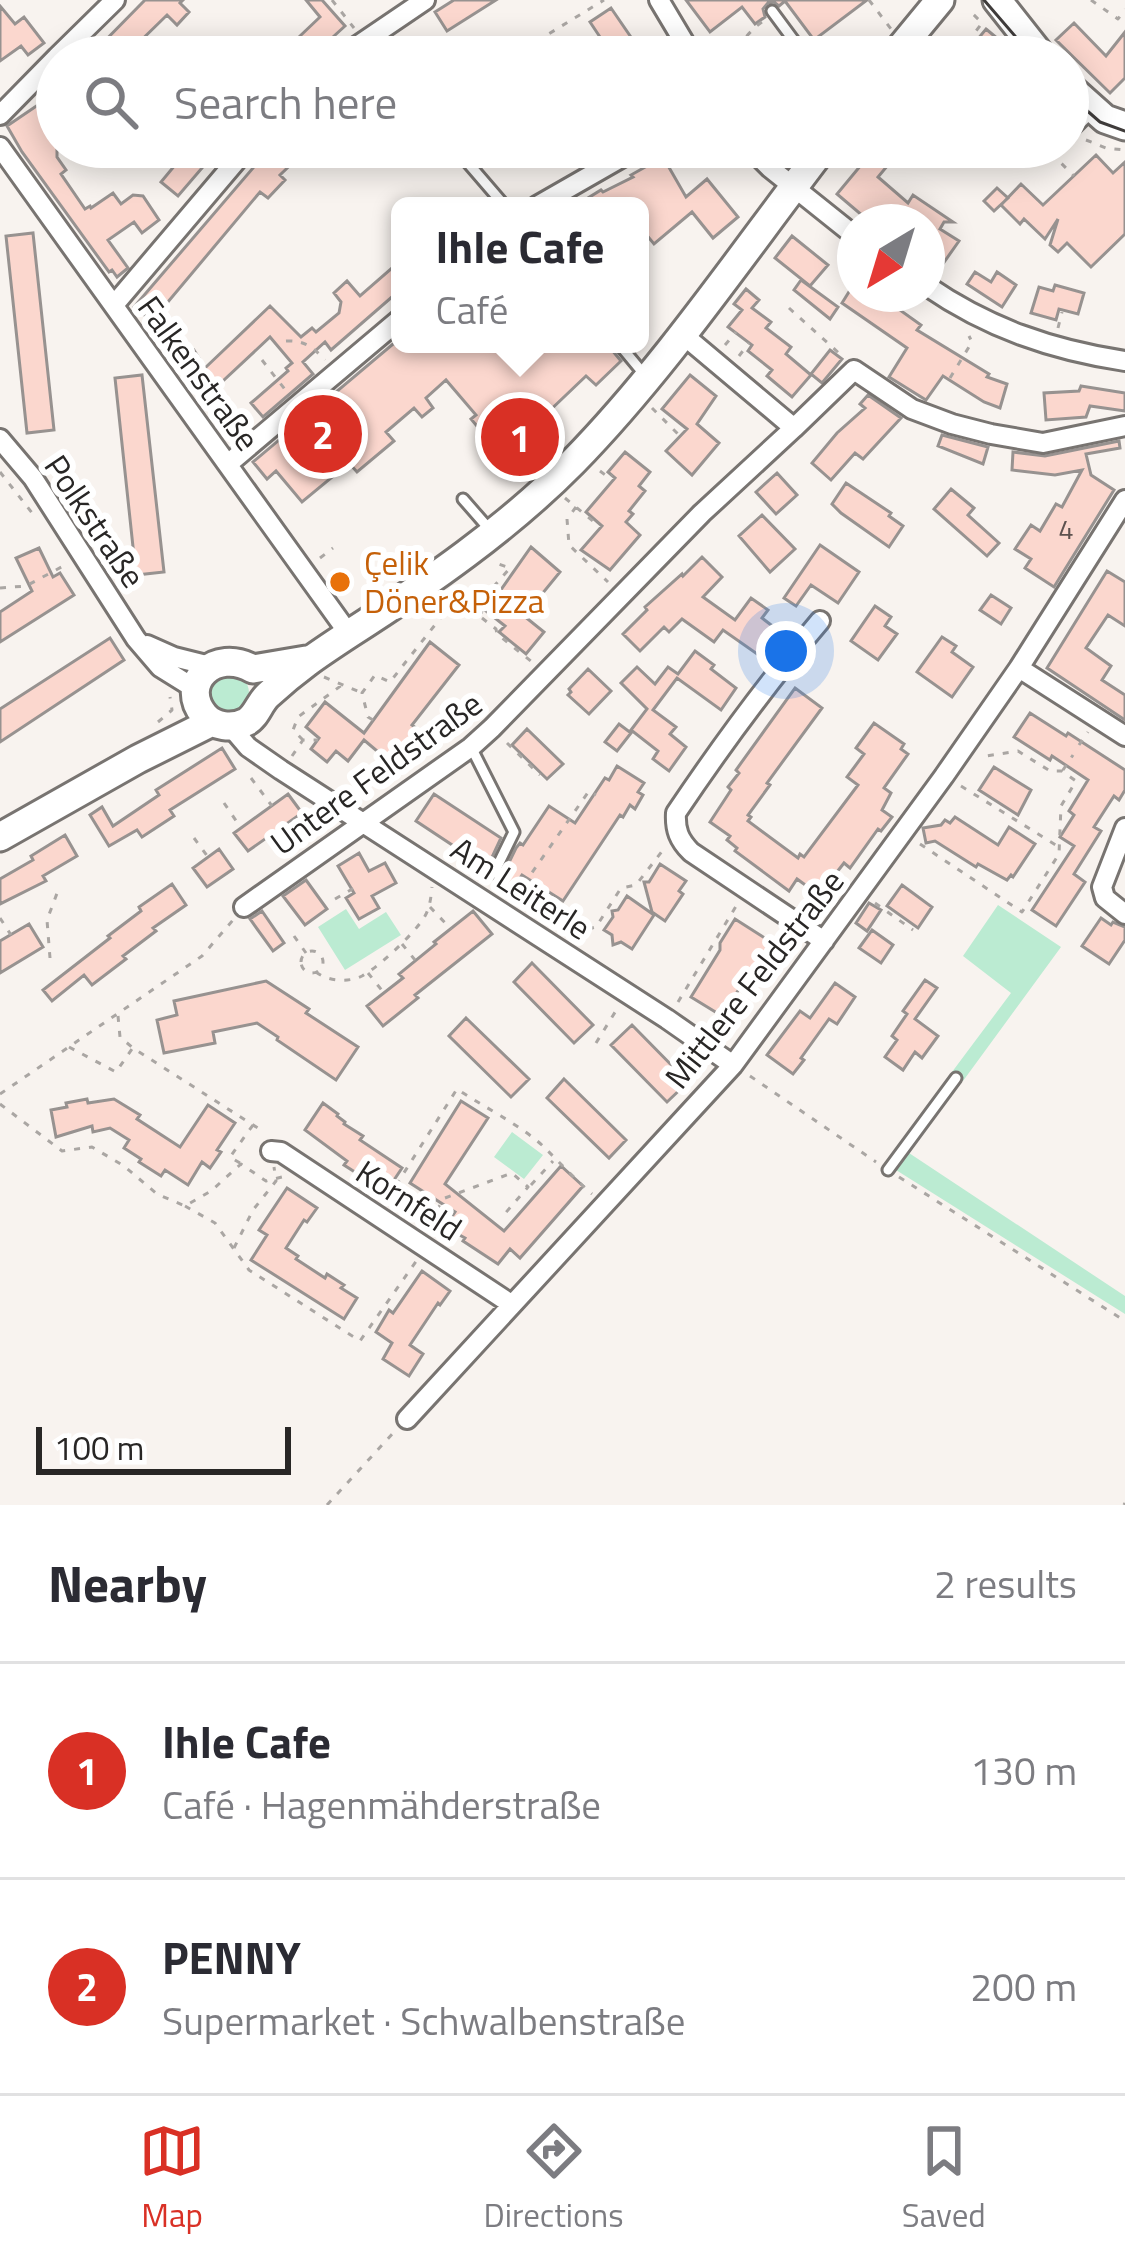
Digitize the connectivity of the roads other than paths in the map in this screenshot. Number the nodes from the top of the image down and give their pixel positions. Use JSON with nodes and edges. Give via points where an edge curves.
{"nodes":[{"id":1,"x":115,"y":0,"type":"edge"},
{"id":2,"x":424,"y":0,"type":"edge"},
{"id":3,"x":658,"y":0,"type":"edge"},
{"id":4,"x":940,"y":0,"type":"edge"},
{"id":5,"x":982,"y":6,"type":"edge"},
{"id":6,"x":772,"y":11,"type":"dead end"},
{"id":7,"x":78,"y":36,"type":"edge"},
{"id":8,"x":372,"y":36,"type":"edge"},
{"id":9,"x":680,"y":36,"type":"edge"},
{"id":10,"x":790,"y":36,"type":"edge"},
{"id":11,"x":910,"y":36,"type":"edge"},
{"id":12,"x":1017,"y":36,"type":"edge"},
{"id":13,"x":36,"y":78,"type":"edge"},
{"id":14,"x":0,"y":115,"type":"edge"},
{"id":15,"x":1089,"y":121,"type":"edge"},
{"id":16,"x":1125,"y":126,"type":"edge"},
{"id":17,"x":0,"y":147,"type":"edge"},
{"id":18,"x":230,"y":168,"type":"edge"},
{"id":19,"x":472,"y":168,"type":"edge"},
{"id":20,"x":603,"y":168,"type":"edge"},
{"id":21,"x":770,"y":168,"type":"edge"},
{"id":22,"x":808,"y":168,"type":"edge"},
{"id":23,"x":794,"y":186,"type":"junction"},
{"id":24,"x":497,"y":197,"type":"edge"},
{"id":25,"x":553,"y":197,"type":"edge"},
{"id":26,"x":837,"y":221,"type":"edge"},
{"id":27,"x":945,"y":297,"type":"edge"},
{"id":28,"x":114,"y":305,"type":"junction"},
{"id":29,"x":391,"y":327,"type":"edge"},
{"id":30,"x":681,"y":334,"type":"junction"},
{"id":31,"x":627,"y":353,"type":"edge"},
{"id":32,"x":1125,"y":361,"type":"edge"},
{"id":33,"x":647,"y":377,"type":"junction"},
{"id":34,"x":1125,"y":426,"type":"edge"},
{"id":35,"x":794,"y":428,"type":"junction"},
{"id":36,"x":0,"y":439,"type":"edge"},
{"id":37,"x":228,"y":464,"type":"junction"},
{"id":38,"x":463,"y":499,"type":"dead end"},
{"id":39,"x":1125,"y":500,"type":"edge"},
{"id":40,"x":493,"y":532,"type":"junction"},
{"id":41,"x":820,"y":621,"type":"dead end"},
{"id":42,"x":349,"y":634,"type":"junction"},
{"id":43,"x":312,"y":668,"type":"junction"},
{"id":44,"x":1019,"y":668,"type":"junction"},
{"id":45,"x":253,"y":669,"type":"junction"},
{"id":46,"x":223,"y":704,"type":"junction"},
{"id":47,"x":1125,"y":736,"type":"edge"},
{"id":48,"x":471,"y":747,"type":"junction"},
{"id":49,"x":361,"y":822,"type":"junction"},
{"id":50,"x":1125,"y":828,"type":"edge"},
{"id":51,"x":0,"y":837,"type":"edge"},
{"id":52,"x":494,"y":874,"type":"dead end"},
{"id":53,"x":244,"y":907,"type":"road end"},
{"id":54,"x":1125,"y":914,"type":"edge"},
{"id":55,"x":824,"y":941,"type":"junction"},
{"id":56,"x":734,"y":1065,"type":"junction"},
{"id":57,"x":956,"y":1078,"type":"dead end"},
{"id":58,"x":271,"y":1144,"type":"road end"},
{"id":59,"x":889,"y":1170,"type":"road end"},
{"id":60,"x":511,"y":1304,"type":"junction"},
{"id":61,"x":407,"y":1419,"type":"road end"}],
"edges":[{"from":1,"to":7,"type":"street"},
{"from":2,"to":8,"type":"street"},
{"from":3,"to":9,"type":"street"},
{"from":4,"to":11,"type":"street"},
{"from":5,"to":12,"type":"street"},
{"from":6,"to":10,"type":"lane"},
{"from":13,"to":14,"type":"street"},
{"from":15,"to":16,"type":"street"},
{"from":17,"to":28,"type":"street","name":"Falkenstraße"},
{"from":18,"to":28,"type":"street"},
{"from":19,"to":24,"type":"lane"},
{"from":20,"to":25,"type":"street"},
{"from":21,"to":23,"type":"street"},
{"from":22,"to":23,"type":"street"},
{"from":23,"to":26,"type":"street"},
{"from":23,"to":30,"type":"street"},
{"from":27,"to":32,"type":"street","via":[[1036,343]]},
{"from":28,"to":37,"type":"street","name":"Falkenstraße"},
{"from":29,"to":37,"type":"street"},
{"from":30,"to":33,"type":"street"},
{"from":30,"to":35,"type":"street"},
{"from":31,"to":33,"type":"lane"},
{"from":33,"to":40,"type":"street","via":[[569,466]]},
{"from":34,"to":35,"type":"street","name":"Untere Feldstraße","via":[[1043,443],[991,434],[912,409],[854,370]]},
{"from":35,"to":48,"type":"street","name":"Untere Feldstraße"},
{"from":36,"to":46,"type":"street","name":"Polkstraße","via":[[136,638]]},
{"from":37,"to":42,"type":"street","name":"Falkenstraße"},
{"from":38,"to":40,"type":"lane"},
{"from":39,"to":44,"type":"street","name":"Mittlere Feldstraße"},
{"from":40,"to":42,"type":"street"},
{"from":41,"to":55,"type":"street","via":[[676,813],[675,828],[691,852]]},
{"from":42,"to":43,"type":"street"},
{"from":43,"to":45,"type":"street"},
{"from":43,"to":46,"type":"street"},
{"from":44,"to":47,"type":"street"},
{"from":44,"to":55,"type":"street","name":"Mittlere Feldstraße"},
{"from":45,"to":46,"type":"street","via":[[259,679]]},
{"from":45,"to":46,"type":"street","via":[[224,660]]},
{"from":46,"to":49,"type":"street","name":"Am Leiterle","via":[[248,747]]},
{"from":46,"to":51,"type":"street"},
{"from":48,"to":49,"type":"street","name":"Untere Feldstraße"},
{"from":48,"to":52,"type":"lane","via":[[514,832]]},
{"from":49,"to":53,"type":"street","name":"Untere Feldstraße"},
{"from":49,"to":56,"type":"street","name":"Am Leiterle"},
{"from":50,"to":54,"type":"street","via":[[1102,887]]},
{"from":55,"to":56,"type":"street","name":"Mittlere Feldstraße"},
{"from":56,"to":60,"type":"street","name":"Mittlere Feldstraße"},
{"from":57,"to":59,"type":"lane"},
{"from":58,"to":60,"type":"street","name":"Kornfeld"},
{"from":60,"to":61,"type":"street","name":"Mittlere Feldstraße"}]}
